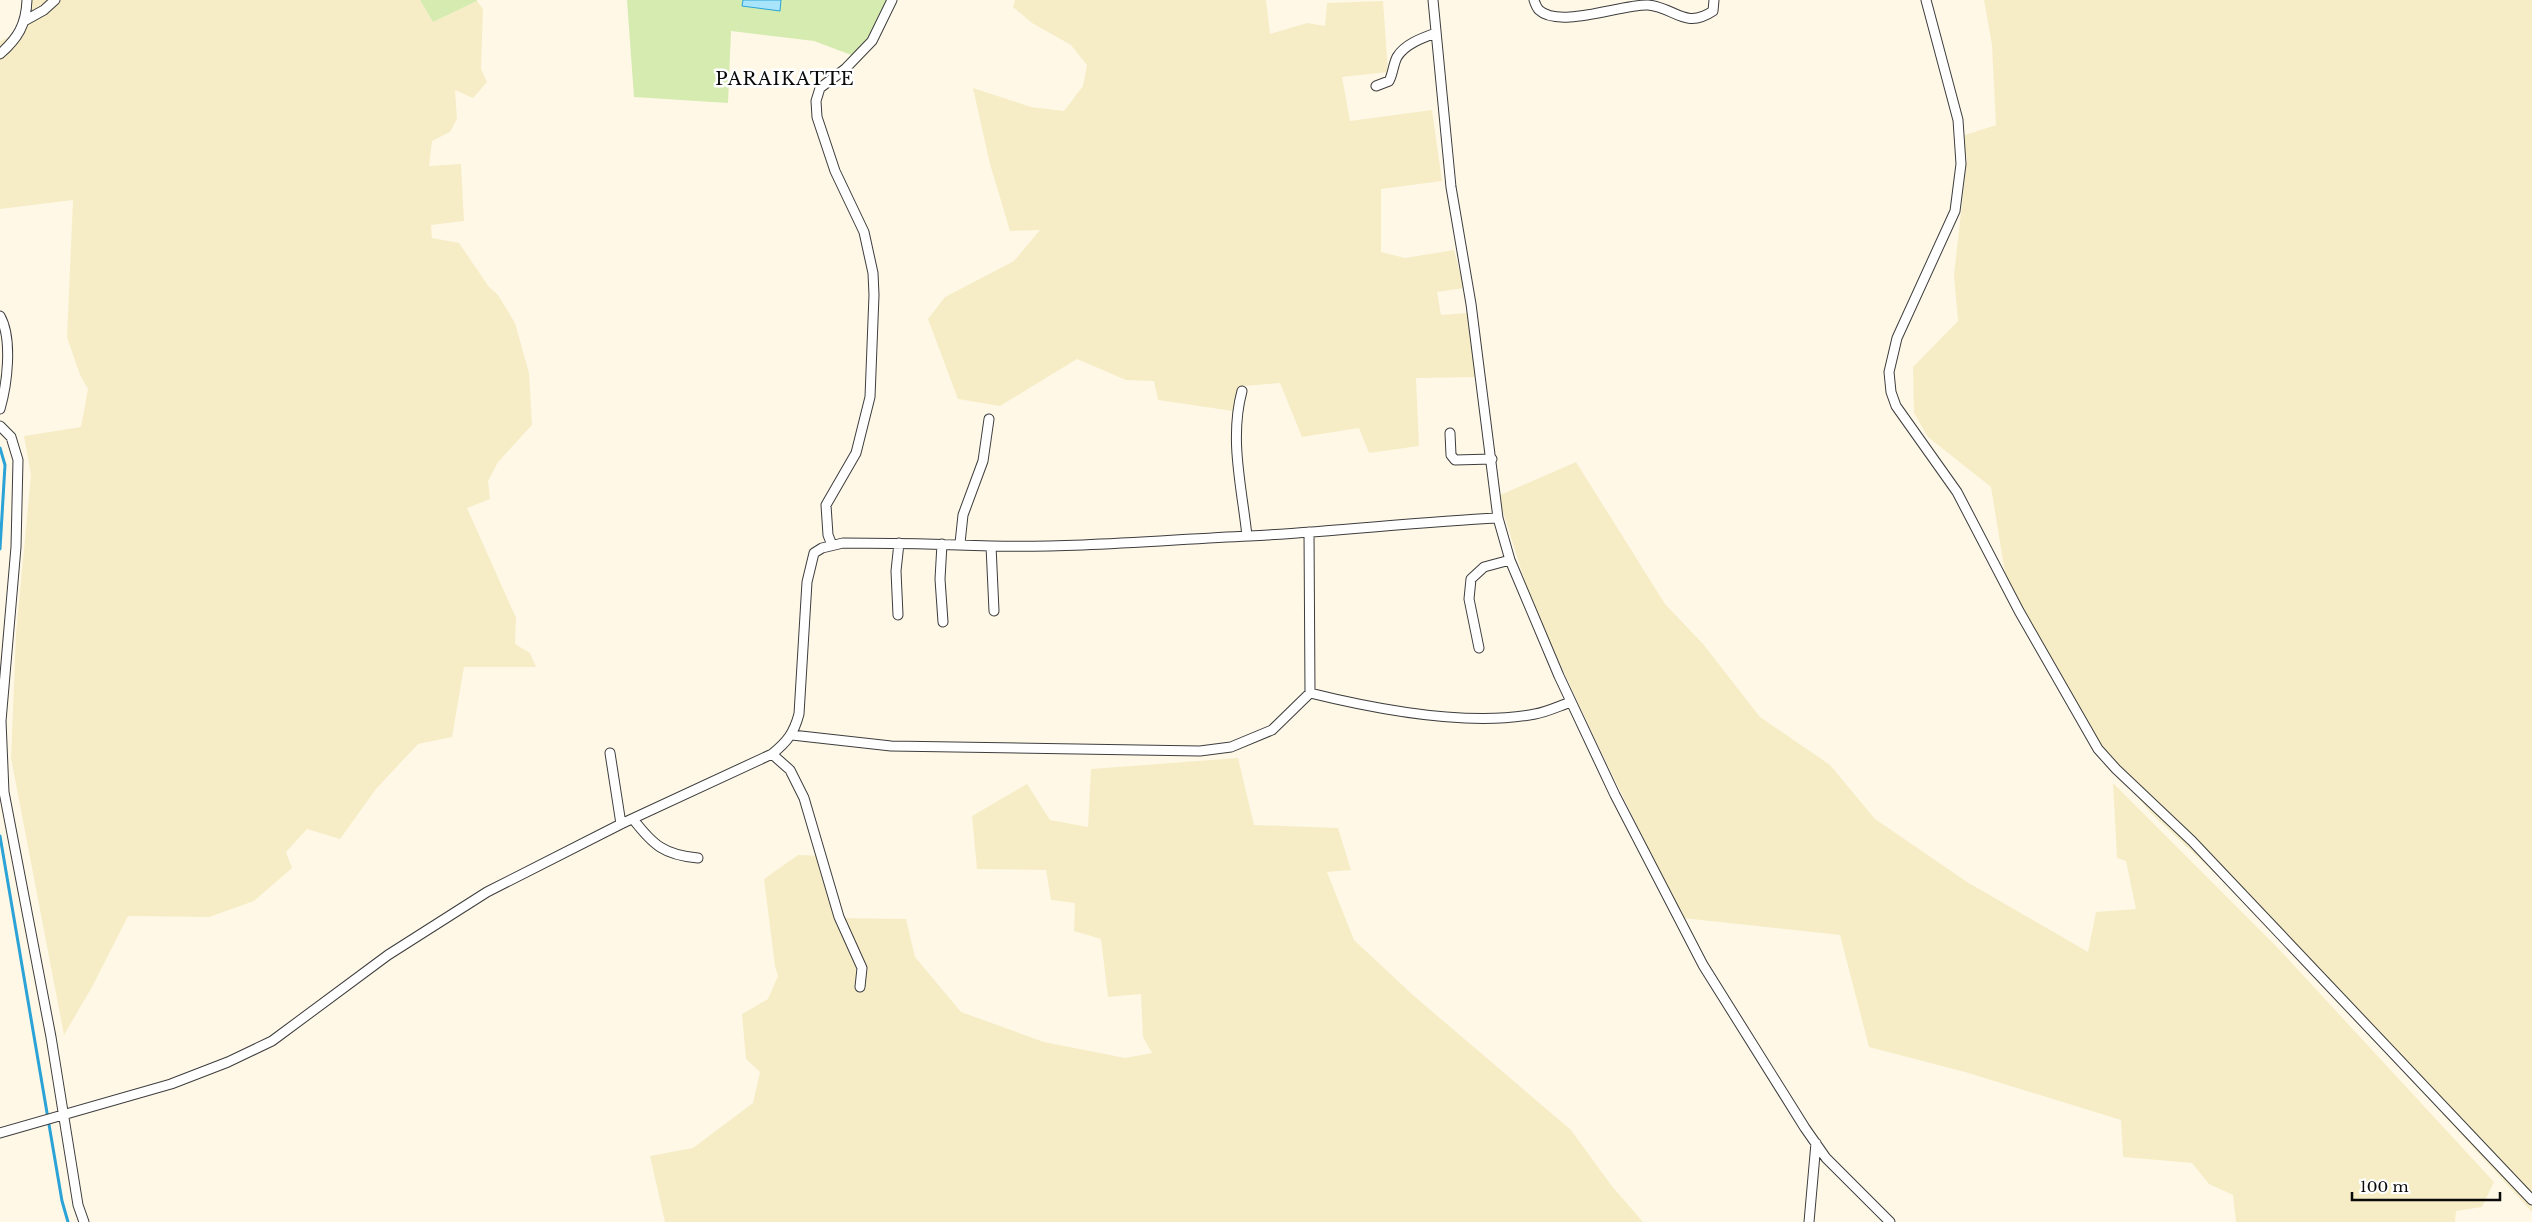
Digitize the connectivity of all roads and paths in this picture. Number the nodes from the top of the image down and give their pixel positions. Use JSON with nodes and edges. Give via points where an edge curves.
{"nodes":[{"id":1,"x":27,"y":0,"type":"edge"},
{"id":2,"x":55,"y":0,"type":"edge"},
{"id":3,"x":892,"y":0,"type":"edge"},
{"id":4,"x":1433,"y":0,"type":"edge"},
{"id":5,"x":1534,"y":0,"type":"edge"},
{"id":6,"x":1714,"y":0,"type":"edge"},
{"id":7,"x":1926,"y":0,"type":"edge"},
{"id":8,"x":26,"y":20,"type":"junction"},
{"id":9,"x":1436,"y":33,"type":"junction"},
{"id":10,"x":0,"y":54,"type":"edge"},
{"id":11,"x":1376,"y":86,"type":"dead end"},
{"id":12,"x":0,"y":316,"type":"edge"},
{"id":13,"x":4,"y":364,"type":"edge"},
{"id":14,"x":1242,"y":391,"type":"dead end"},
{"id":15,"x":0,"y":409,"type":"edge"},
{"id":16,"x":989,"y":419,"type":"dead end"},
{"id":17,"x":0,"y":426,"type":"edge"},
{"id":18,"x":1450,"y":433,"type":"dead end"},
{"id":19,"x":1492,"y":459,"type":"junction"},
{"id":20,"x":1498,"y":518,"type":"junction"},
{"id":21,"x":1309,"y":532,"type":"junction"},
{"id":22,"x":1247,"y":536,"type":"junction"},
{"id":23,"x":899,"y":543,"type":"junction"},
{"id":24,"x":942,"y":544,"type":"junction"},
{"id":25,"x":960,"y":544,"type":"junction"},
{"id":26,"x":832,"y":545,"type":"junction"},
{"id":27,"x":991,"y":546,"type":"junction"},
{"id":28,"x":1510,"y":560,"type":"junction"},
{"id":29,"x":994,"y":611,"type":"dead end"},
{"id":30,"x":898,"y":615,"type":"dead end"},
{"id":31,"x":943,"y":622,"type":"dead end"},
{"id":32,"x":1479,"y":648,"type":"dead end"},
{"id":33,"x":1310,"y":693,"type":"junction"},
{"id":34,"x":1571,"y":702,"type":"junction"},
{"id":35,"x":792,"y":735,"type":"junction"},
{"id":36,"x":610,"y":753,"type":"dead end"},
{"id":37,"x":772,"y":754,"type":"junction"},
{"id":38,"x":633,"y":819,"type":"junction"},
{"id":39,"x":622,"y":824,"type":"junction"},
{"id":40,"x":698,"y":858,"type":"dead end"},
{"id":41,"x":860,"y":987,"type":"dead end"},
{"id":42,"x":63,"y":1116,"type":"junction"},
{"id":43,"x":0,"y":1133,"type":"edge"},
{"id":44,"x":1816,"y":1143,"type":"junction"},
{"id":45,"x":2532,"y":1200,"type":"edge"},
{"id":46,"x":84,"y":1222,"type":"edge"},
{"id":47,"x":1809,"y":1222,"type":"edge"},
{"id":48,"x":1890,"y":1222,"type":"edge"}],
"edges":[{"from":1,"to":8,"type":"street"},
{"from":2,"to":8,"type":"street"},
{"from":3,"to":26,"type":"street","via":[[872,41],[845,69],[820,88],[816,101],[835,171],[864,232],[874,295],[870,397],[856,453],[826,505]]},
{"from":4,"to":9,"type":"street"},
{"from":5,"to":6,"type":"street","via":[[1539,10],[1552,16],[1582,16],[1649,5],[1689,19],[1706,16],[1713,11]]},
{"from":7,"to":45,"type":"street","via":[[1958,120],[1961,164],[1955,211],[1896,338],[1888,372],[1896,406],[1957,492],[2019,611],[2098,749],[2192,841]]},
{"from":8,"to":10,"type":"street","via":[[16,39]]},
{"from":9,"to":11,"type":"street","via":[[1404,50],[1398,56],[1389,81]]},
{"from":9,"to":19,"type":"street","via":[[1451,187]]},
{"from":12,"to":13,"type":"street","via":[[4,325]]},
{"from":13,"to":15,"type":"street","via":[[6,390]]},
{"from":14,"to":22,"type":"street","via":[[1237,410],[1237,454]]},
{"from":16,"to":25,"type":"street","via":[[983,461],[963,515]]},
{"from":17,"to":42,"type":"street","via":[[12,437],[18,460],[16,547],[1,721],[4,792]]},
{"from":18,"to":19,"type":"street","via":[[1451,455],[1455,460]]},
{"from":19,"to":20,"type":"street"},
{"from":20,"to":21,"type":"street"},
{"from":20,"to":28,"type":"street"},
{"from":21,"to":22,"type":"street"},
{"from":21,"to":33,"type":"street"},
{"from":22,"to":27,"type":"street"},
{"from":23,"to":24,"type":"street"},
{"from":23,"to":26,"type":"street"},
{"from":23,"to":30,"type":"street","via":[[896,572]]},
{"from":24,"to":25,"type":"street"},
{"from":24,"to":31,"type":"street"},
{"from":25,"to":27,"type":"street"},
{"from":26,"to":35,"type":"street","via":[[814,553],[810,563],[799,714]]},
{"from":27,"to":29,"type":"street"},
{"from":28,"to":32,"type":"street","via":[[1484,567],[1471,579],[1469,599]]},
{"from":28,"to":34,"type":"street"},
{"from":33,"to":34,"type":"street","via":[[1343,701],[1455,716],[1536,714]]},
{"from":33,"to":35,"type":"street","via":[[1272,730],[1231,747],[1200,751],[900,746]]},
{"from":34,"to":44,"type":"street","via":[[1703,966],[1781,1093]]},
{"from":35,"to":37,"type":"street"},
{"from":36,"to":39,"type":"street"},
{"from":37,"to":38,"type":"street"},
{"from":37,"to":41,"type":"street","via":[[790,770],[804,798],[839,917],[862,968]]},
{"from":38,"to":39,"type":"street"},
{"from":38,"to":40,"type":"street","via":[[649,839],[668,853]]},
{"from":39,"to":42,"type":"street","via":[[487,892],[388,955],[272,1041],[171,1084]]},
{"from":42,"to":43,"type":"street"},
{"from":42,"to":46,"type":"street","via":[[78,1205]]},
{"from":44,"to":47,"type":"street"},
{"from":44,"to":48,"type":"street","via":[[1826,1158]]}]}
